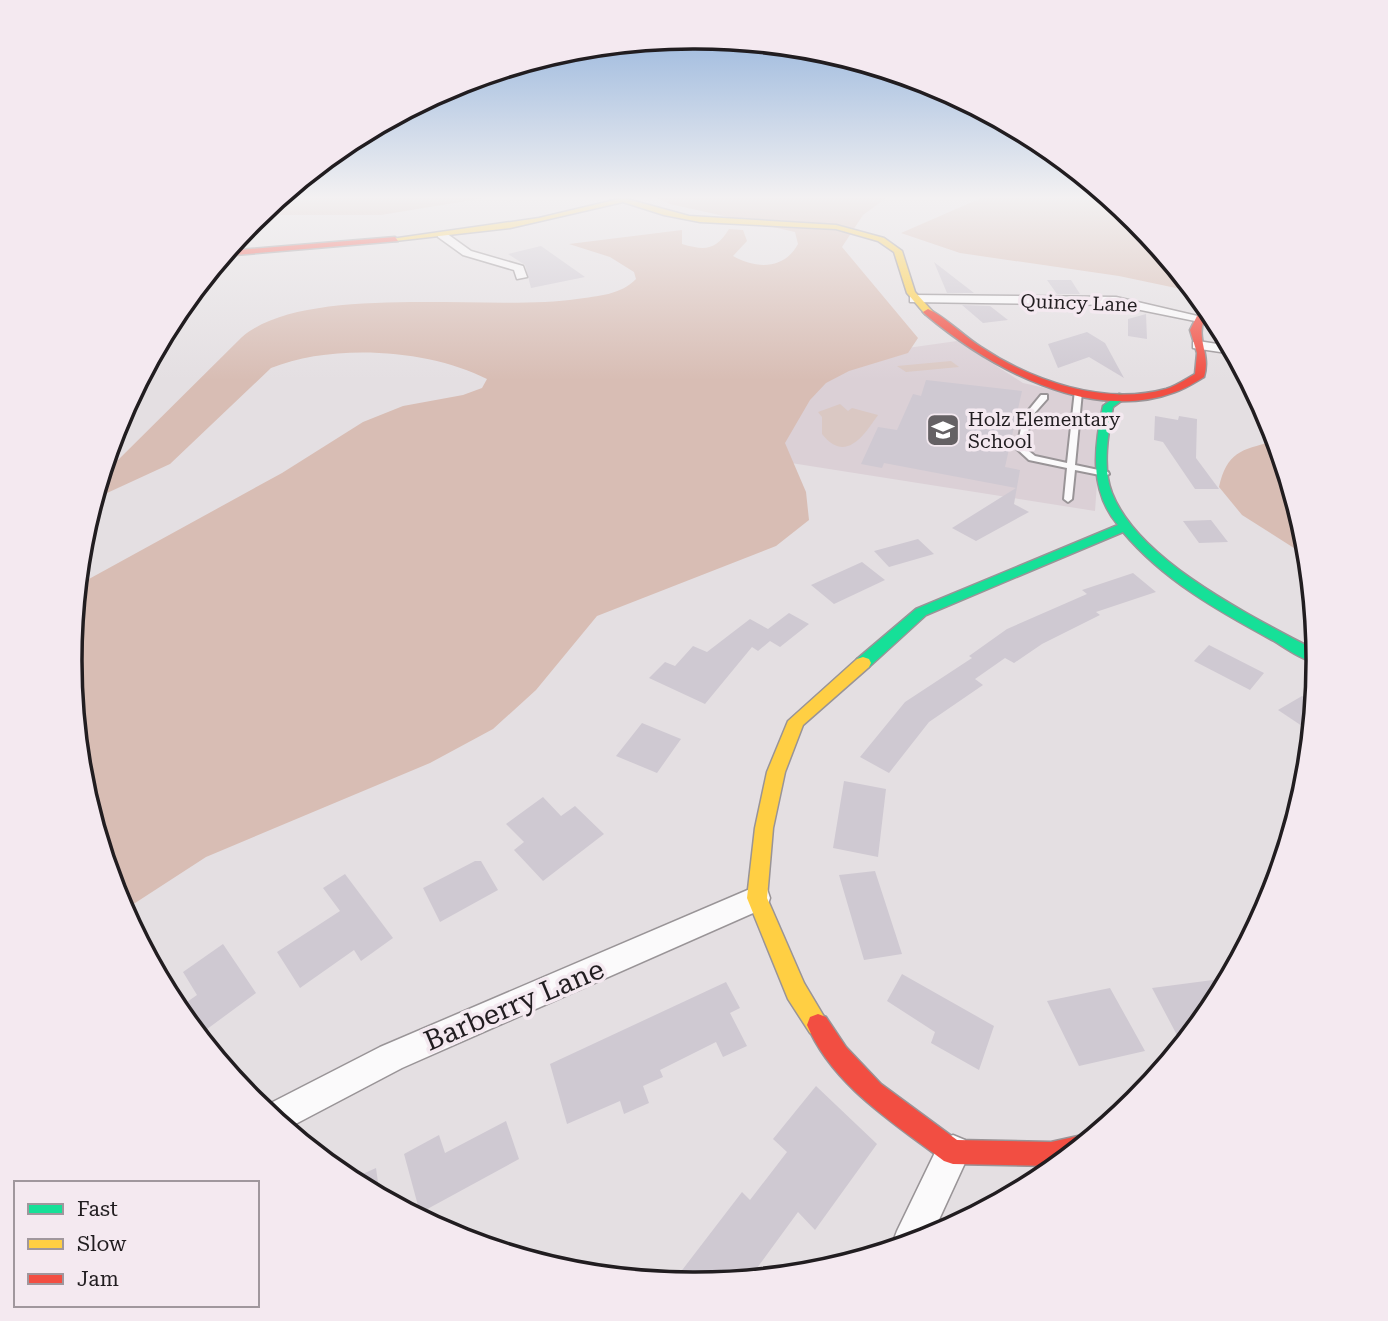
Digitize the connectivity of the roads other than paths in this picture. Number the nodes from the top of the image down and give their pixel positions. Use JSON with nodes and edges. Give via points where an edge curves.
{"nodes":[{"id":1,"x":483,"y":258,"type":"edge"},
{"id":2,"x":904,"y":258,"type":"edge"},
{"id":3,"x":521,"y":277,"type":"dead end"},
{"id":4,"x":914,"y":299,"type":"junction"},
{"id":5,"x":1198,"y":315,"type":"edge"},
{"id":6,"x":1202,"y":321,"type":"edge"},
{"id":7,"x":1198,"y":345,"type":"junction"},
{"id":8,"x":1219,"y":347,"type":"edge"},
{"id":9,"x":1078,"y":392,"type":"junction"},
{"id":10,"x":1123,"y":396,"type":"junction"},
{"id":11,"x":1044,"y":397,"type":"dead end"},
{"id":12,"x":1071,"y":468,"type":"junction"},
{"id":13,"x":1105,"y":474,"type":"junction"},
{"id":14,"x":1068,"y":499,"type":"dead end"},
{"id":15,"x":1127,"y":526,"type":"junction"},
{"id":16,"x":1306,"y":652,"type":"edge"},
{"id":17,"x":757,"y":898,"type":"junction"},
{"id":18,"x":283,"y":1112,"type":"edge"},
{"id":19,"x":953,"y":1152,"type":"junction"},
{"id":20,"x":1057,"y":1153,"type":"edge"},
{"id":21,"x":918,"y":1229,"type":"edge"}],
"edges":[{"from":1,"to":3,"type":"street","via":[[519,268]]},
{"from":2,"to":4,"type":"street"},
{"from":4,"to":5,"type":"street","name":"Quincy Lane","via":[[1116,301]]},
{"from":4,"to":9,"type":"street","via":[[940,323],[1018,372]]},
{"from":6,"to":7,"type":"street","via":[[1195,330]]},
{"from":7,"to":8,"type":"street"},
{"from":7,"to":10,"type":"street","via":[[1200,375],[1191,382],[1153,394]]},
{"from":9,"to":10,"type":"street"},
{"from":9,"to":12,"type":"lane"},
{"from":10,"to":13,"type":"street","via":[[1108,406]]},
{"from":11,"to":12,"type":"lane","via":[[1027,417],[1021,449],[1032,458]]},
{"from":12,"to":13,"type":"lane"},
{"from":12,"to":14,"type":"lane"},
{"from":13,"to":15,"type":"street","via":[[1110,505]]},
{"from":15,"to":16,"type":"street","via":[[1192,587]]},
{"from":15,"to":17,"type":"street","via":[[921,612],[796,721],[776,772],[764,828]]},
{"from":17,"to":18,"type":"street","name":"Barberry Lane","via":[[405,1052]]},
{"from":17,"to":19,"type":"street","via":[[796,991],[838,1055],[873,1092]]},
{"from":19,"to":20,"type":"street"},
{"from":19,"to":21,"type":"street"}]}
